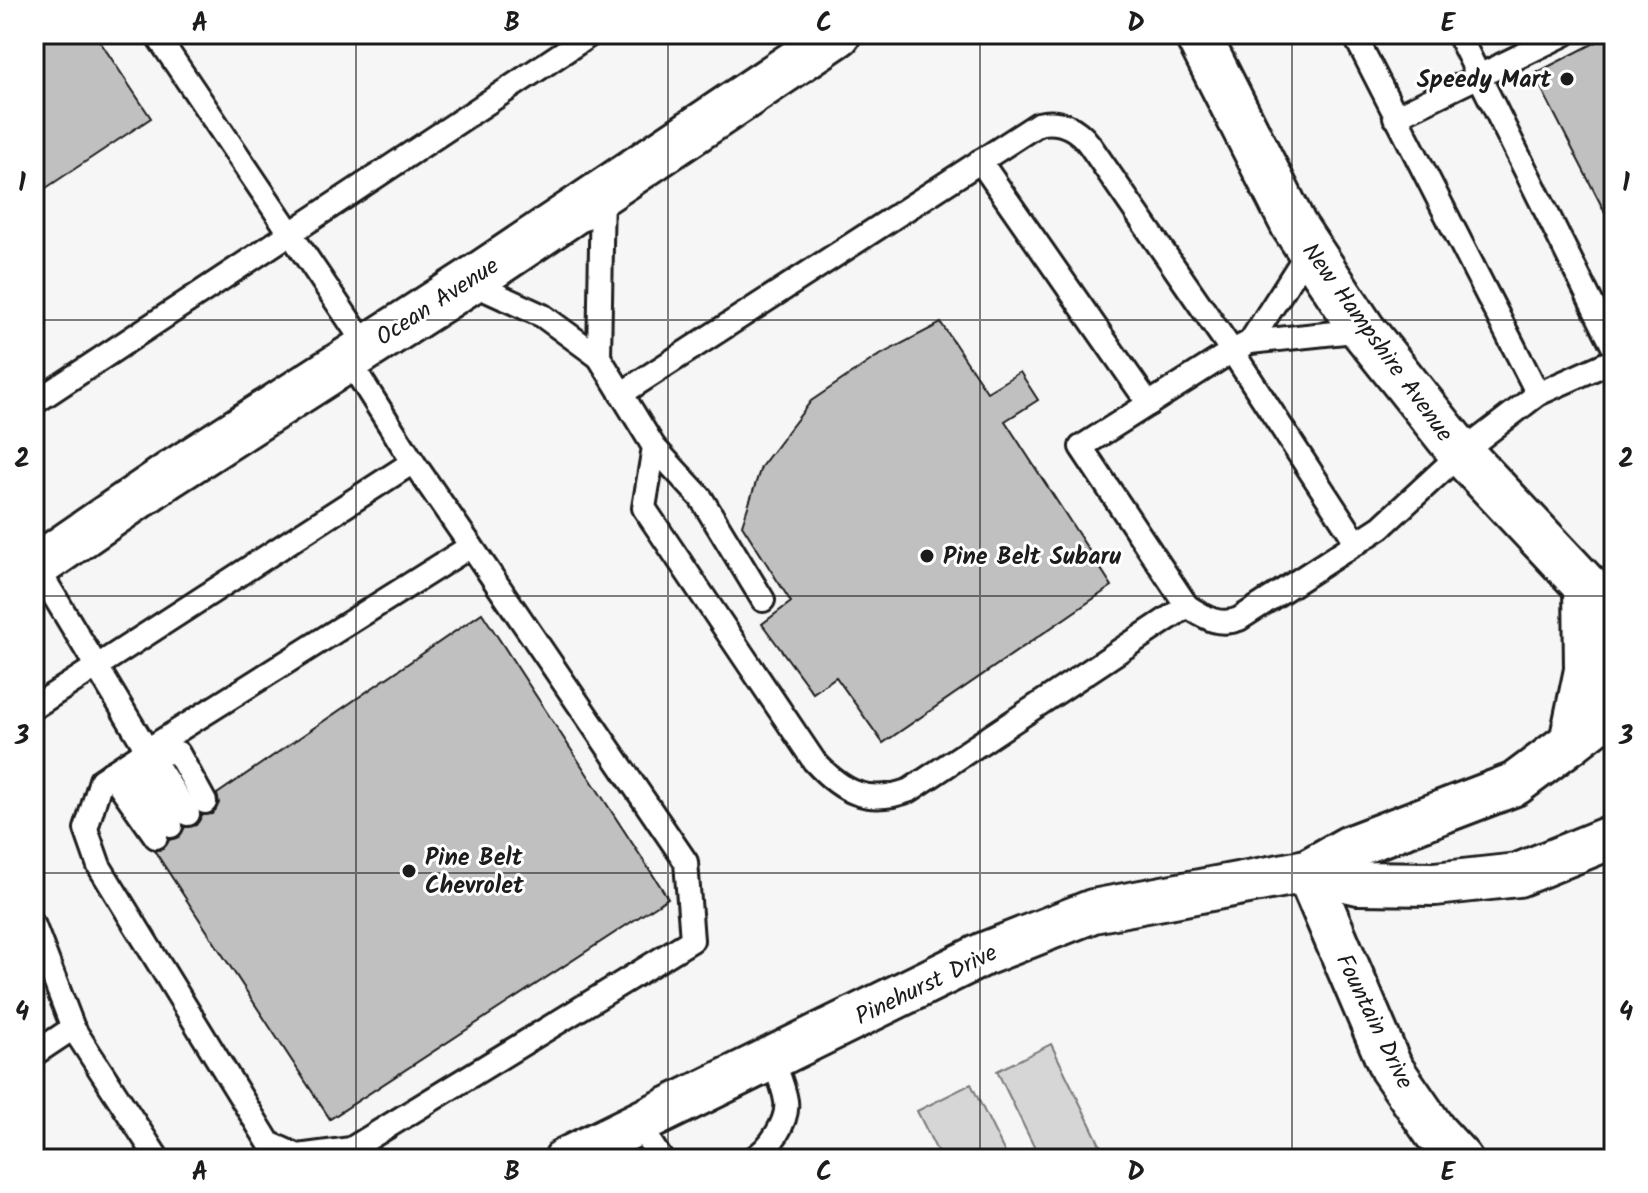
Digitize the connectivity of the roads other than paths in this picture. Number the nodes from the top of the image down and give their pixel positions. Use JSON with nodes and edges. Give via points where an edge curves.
{"nodes":[{"id":1,"x":156,"y":34,"type":"edge"},
{"id":2,"x":591,"y":34,"type":"edge"},
{"id":3,"x":838,"y":34,"type":"edge"},
{"id":4,"x":1197,"y":34,"type":"edge"},
{"id":5,"x":1354,"y":34,"type":"edge"},
{"id":6,"x":1458,"y":34,"type":"edge"},
{"id":7,"x":1565,"y":34,"type":"edge"},
{"id":8,"x":1478,"y":76,"type":"junction"},
{"id":9,"x":1395,"y":117,"type":"junction"},
{"id":10,"x":980,"y":161,"type":"junction"},
{"id":11,"x":602,"y":191,"type":"junction"},
{"id":12,"x":290,"y":231,"type":"junction"},
{"id":13,"x":1309,"y":250,"type":"junction"},
{"id":14,"x":469,"y":282,"type":"junction"},
{"id":15,"x":1363,"y":330,"type":"junction"},
{"id":16,"x":1241,"y":347,"type":"junction"},
{"id":17,"x":1614,"y":348,"type":"edge"},
{"id":18,"x":358,"y":353,"type":"junction"},
{"id":19,"x":599,"y":357,"type":"junction"},
{"id":20,"x":1614,"y":360,"type":"edge"},
{"id":21,"x":621,"y":394,"type":"junction"},
{"id":22,"x":1538,"y":394,"type":"junction"},
{"id":23,"x":34,"y":403,"type":"edge"},
{"id":24,"x":1149,"y":404,"type":"junction"},
{"id":25,"x":654,"y":447,"type":"junction"},
{"id":26,"x":1461,"y":453,"type":"junction"},
{"id":27,"x":413,"y":462,"type":"junction"},
{"id":28,"x":1357,"y":543,"type":"junction"},
{"id":29,"x":471,"y":546,"type":"junction"},
{"id":30,"x":35,"y":567,"type":"edge"},
{"id":31,"x":1600,"y":597,"type":"edge"},
{"id":32,"x":763,"y":600,"type":"dead end"},
{"id":33,"x":1187,"y":606,"type":"junction"},
{"id":34,"x":96,"y":668,"type":"junction"},
{"id":35,"x":34,"y":707,"type":"edge"},
{"id":36,"x":1614,"y":709,"type":"edge"},
{"id":37,"x":1571,"y":742,"type":"junction"},
{"id":38,"x":137,"y":757,"type":"junction"},
{"id":39,"x":1392,"y":830,"type":"junction"},
{"id":40,"x":1614,"y":836,"type":"edge"},
{"id":41,"x":1307,"y":871,"type":"junction"},
{"id":42,"x":1404,"y":883,"type":"junction"},
{"id":43,"x":34,"y":926,"type":"edge"},
{"id":44,"x":73,"y":1028,"type":"junction"},
{"id":45,"x":34,"y":1054,"type":"edge"},
{"id":46,"x":772,"y":1058,"type":"junction"},
{"id":47,"x":638,"y":1124,"type":"junction"},
{"id":48,"x":158,"y":1159,"type":"edge"},
{"id":49,"x":566,"y":1159,"type":"edge"},
{"id":50,"x":661,"y":1159,"type":"edge"},
{"id":51,"x":752,"y":1159,"type":"edge"},
{"id":52,"x":1460,"y":1159,"type":"edge"}],
"edges":[{"from":1,"to":12,"type":"lane"},
{"from":2,"to":12,"type":"lane"},
{"from":3,"to":11,"type":"main road","name":"Ocean Avenue"},
{"from":4,"to":13,"type":"main road","name":"New Hampshire Avenue"},
{"from":5,"to":9,"type":"lane"},
{"from":6,"to":8,"type":"lane"},
{"from":7,"to":8,"type":"lane"},
{"from":8,"to":9,"type":"lane"},
{"from":8,"to":17,"type":"lane"},
{"from":9,"to":22,"type":"lane"},
{"from":10,"to":16,"type":"lane","via":[[1038,124],[1057,123],[1075,130]]},
{"from":10,"to":21,"type":"lane"},
{"from":10,"to":24,"type":"lane"},
{"from":11,"to":14,"type":"main road","name":"Ocean Avenue"},
{"from":11,"to":19,"type":"lane"},
{"from":12,"to":18,"type":"lane"},
{"from":12,"to":23,"type":"lane"},
{"from":13,"to":15,"type":"main road","name":"New Hampshire Avenue"},
{"from":13,"to":16,"type":"lane"},
{"from":14,"to":18,"type":"main road","name":"Ocean Avenue"},
{"from":14,"to":19,"type":"lane","via":[[543,316]]},
{"from":15,"to":16,"type":"lane"},
{"from":15,"to":26,"type":"main road","name":"New Hampshire Avenue"},
{"from":16,"to":24,"type":"lane"},
{"from":16,"to":28,"type":"lane"},
{"from":18,"to":27,"type":"lane"},
{"from":18,"to":30,"type":"main road","name":"Ocean Avenue"},
{"from":19,"to":21,"type":"lane"},
{"from":20,"to":22,"type":"lane"},
{"from":21,"to":25,"type":"lane"},
{"from":22,"to":26,"type":"lane"},
{"from":24,"to":33,"type":"lane","via":[[1081,447]]},
{"from":25,"to":32,"type":"lane","via":[[701,498]]},
{"from":25,"to":33,"type":"lane","via":[[644,508],[814,761],[842,788],[862,795],[895,796],[910,790]]},
{"from":26,"to":28,"type":"lane"},
{"from":26,"to":31,"type":"main road","name":"New Hampshire Avenue"},
{"from":27,"to":29,"type":"lane"},
{"from":27,"to":34,"type":"lane"},
{"from":28,"to":33,"type":"lane","via":[[1229,623],[1214,623]]},
{"from":29,"to":38,"type":"lane"},
{"from":29,"to":38,"type":"lane","via":[[686,862],[692,940],[351,1149],[298,1156],[269,1143],[99,866],[86,829],[101,780]]},
{"from":30,"to":34,"type":"lane"},
{"from":31,"to":37,"type":"street"},
{"from":34,"to":35,"type":"lane"},
{"from":34,"to":38,"type":"lane"},
{"from":36,"to":37,"type":"street","name":"Pinehurst Drive"},
{"from":37,"to":39,"type":"street","name":"Pinehurst Drive","via":[[1515,784]]},
{"from":38,"to":38,"type":"lane","via":[[178,753],[180,820]]},
{"from":39,"to":41,"type":"street","name":"Pinehurst Drive"},
{"from":39,"to":42,"type":"street"},
{"from":40,"to":42,"type":"street","name":"Pinehurst Drive","via":[[1518,875]]},
{"from":41,"to":42,"type":"street","name":"Pinehurst Drive","via":[[1359,883]]},
{"from":41,"to":46,"type":"street","name":"Pinehurst Drive","via":[[1093,911],[984,954]]},
{"from":41,"to":52,"type":"street","name":"Fountain Drive","via":[[1391,1068]]},
{"from":43,"to":44,"type":"lane"},
{"from":44,"to":45,"type":"lane"},
{"from":44,"to":48,"type":"lane"},
{"from":46,"to":47,"type":"street","name":"Pinehurst Drive"},
{"from":46,"to":51,"type":"lane","via":[[787,1104],[778,1131]]},
{"from":47,"to":49,"type":"street","name":"Pinehurst Drive"},
{"from":47,"to":50,"type":"lane"}]}
